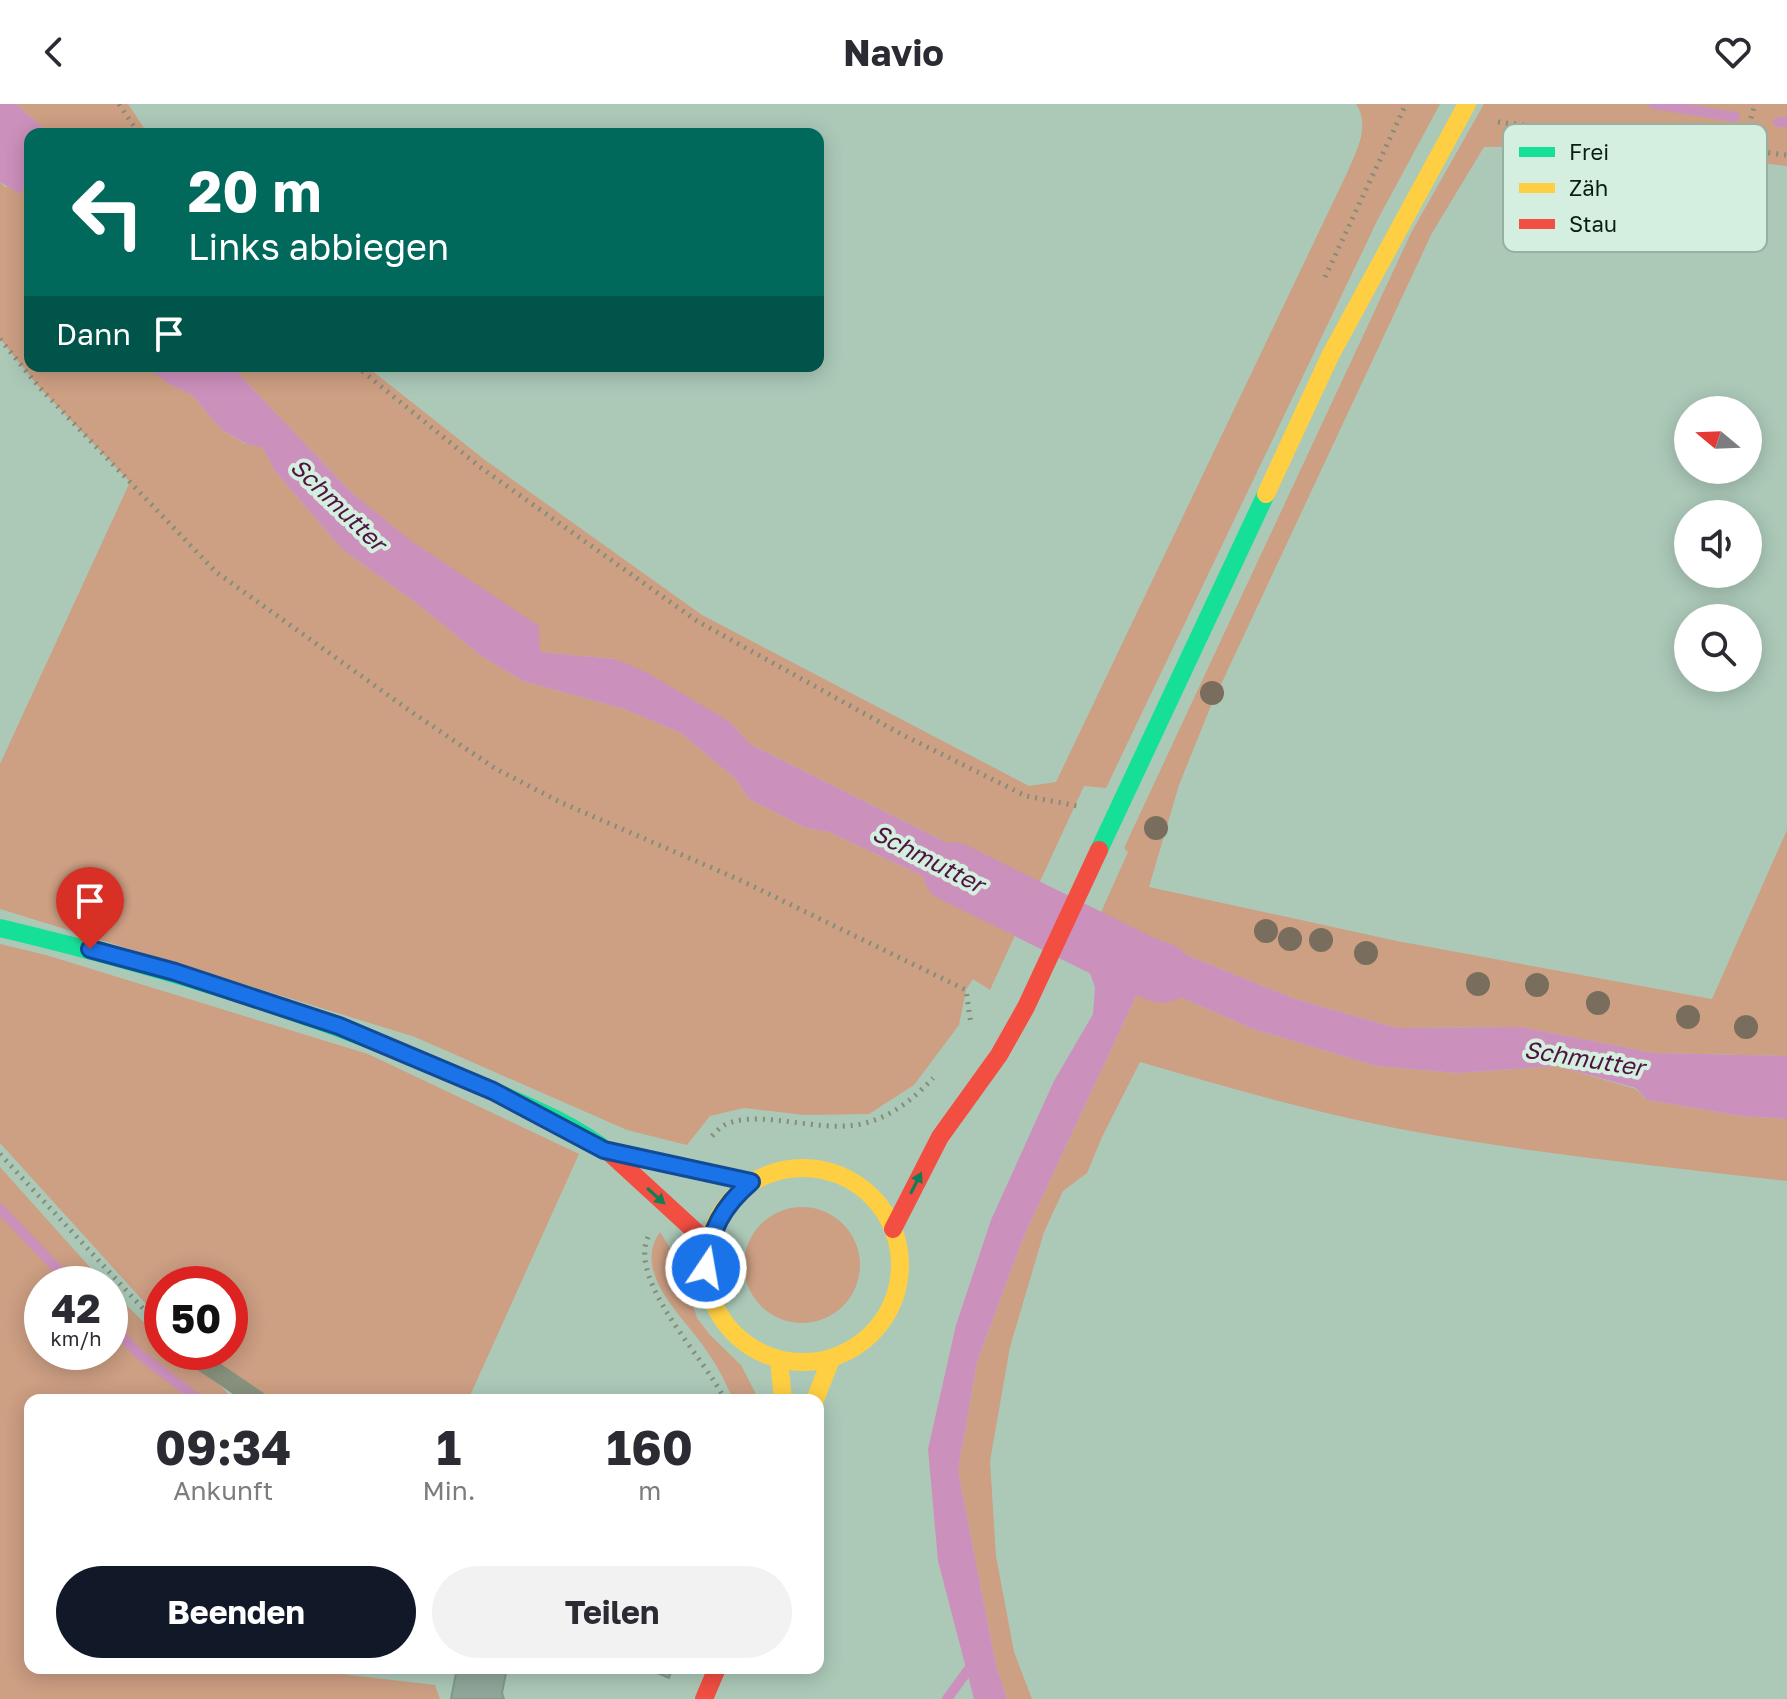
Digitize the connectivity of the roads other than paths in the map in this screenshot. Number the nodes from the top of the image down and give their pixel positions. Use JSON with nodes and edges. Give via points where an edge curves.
{"nodes":[{"id":1,"x":1463,"y":111,"type":"edge"},
{"id":2,"x":0,"y":928,"type":"edge"},
{"id":3,"x":940,"y":1137,"type":"junction"},
{"id":4,"x":604,"y":1150,"type":"junction"},
{"id":5,"x":912,"y":1152,"type":"dead end"},
{"id":6,"x":751,"y":1182,"type":"junction"},
{"id":7,"x":893,"y":1229,"type":"junction"},
{"id":8,"x":708,"y":1243,"type":"junction"},
{"id":9,"x":831,"y":1359,"type":"junction"},
{"id":10,"x":779,"y":1360,"type":"junction"},
{"id":11,"x":214,"y":1370,"type":"edge"},
{"id":12,"x":249,"y":1394,"type":"edge"},
{"id":13,"x":782,"y":1394,"type":"edge"},
{"id":14,"x":817,"y":1394,"type":"edge"},
{"id":15,"x":714,"y":1674,"type":"edge"},
{"id":16,"x":704,"y":1699,"type":"edge"}],
"edges":[{"from":1,"to":3,"type":"main road","via":[[1330,356],[1026,1007]]},
{"from":2,"to":4,"type":"main road","via":[[175,972],[339,1026],[493,1091]]},
{"from":3,"to":5,"type":"main road"},
{"from":7,"to":3,"type":"main road","one_way":true},
{"from":4,"to":6,"type":"main road"},
{"from":4,"to":8,"type":"main road","one_way":true},
{"from":6,"to":7,"type":"main road","via":[[800,1168],[864,1180]]},
{"from":6,"to":8,"type":"main road","via":[[721,1213]]},
{"from":7,"to":9,"type":"main road","via":[[900,1258],[898,1288],[888,1311],[855,1348]]},
{"from":8,"to":10,"type":"main road","via":[[709,1292],[722,1320],[743,1342]]},
{"from":9,"to":10,"type":"main road"},
{"from":9,"to":14,"type":"main road"},
{"from":10,"to":13,"type":"main road"},
{"from":11,"to":12,"type":"lane"},
{"from":15,"to":16,"type":"main road"}]}
